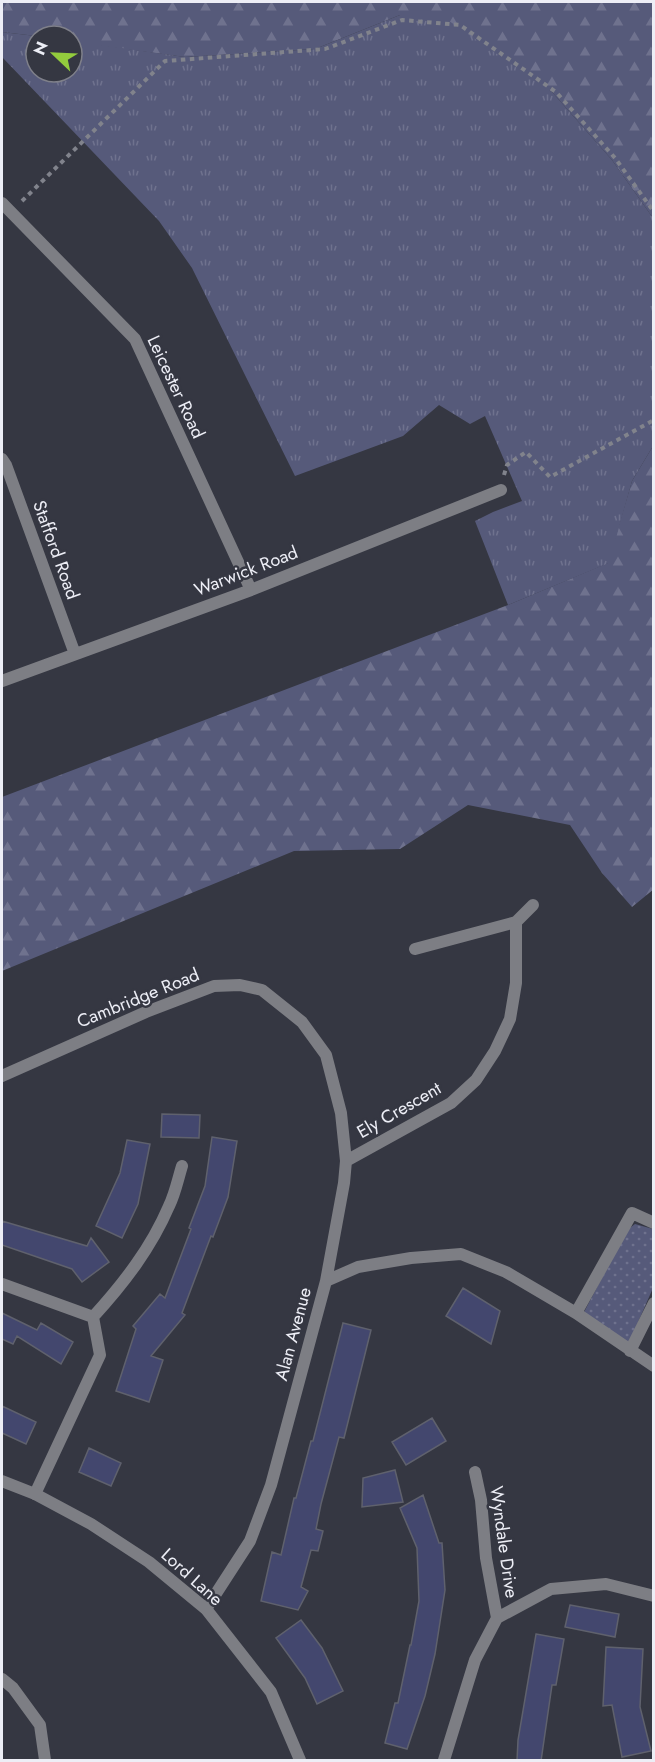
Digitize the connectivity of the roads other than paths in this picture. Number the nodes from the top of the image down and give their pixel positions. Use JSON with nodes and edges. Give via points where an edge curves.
{"nodes":[{"id":1,"x":6,"y":208,"type":"edge"},
{"id":2,"x":2,"y":459,"type":"edge"},
{"id":3,"x":501,"y":490,"type":"road end"},
{"id":4,"x":251,"y":590,"type":"junction"},
{"id":5,"x":75,"y":654,"type":"junction"},
{"id":6,"x":2,"y":681,"type":"edge"},
{"id":7,"x":533,"y":905,"type":"dead end"},
{"id":8,"x":516,"y":922,"type":"junction"},
{"id":9,"x":415,"y":949,"type":"dead end"},
{"id":10,"x":2,"y":1076,"type":"edge"},
{"id":11,"x":346,"y":1161,"type":"junction"},
{"id":12,"x":183,"y":1166,"type":"dead end"},
{"id":13,"x":654,"y":1223,"type":"edge"},
{"id":14,"x":326,"y":1281,"type":"junction"},
{"id":15,"x":2,"y":1284,"type":"edge"},
{"id":16,"x":654,"y":1303,"type":"edge"},
{"id":17,"x":576,"y":1313,"type":"junction"},
{"id":18,"x":93,"y":1317,"type":"junction"},
{"id":19,"x":630,"y":1351,"type":"junction"},
{"id":20,"x":654,"y":1366,"type":"edge"},
{"id":21,"x":475,"y":1472,"type":"dead end"},
{"id":22,"x":2,"y":1481,"type":"edge"},
{"id":23,"x":35,"y":1494,"type":"junction"},
{"id":24,"x":654,"y":1596,"type":"edge"},
{"id":25,"x":206,"y":1609,"type":"junction"},
{"id":26,"x":497,"y":1618,"type":"junction"},
{"id":27,"x":2,"y":1679,"type":"edge"},
{"id":28,"x":45,"y":1761,"type":"edge"},
{"id":29,"x":300,"y":1761,"type":"edge"},
{"id":30,"x":444,"y":1761,"type":"edge"}],
"edges":[{"from":1,"to":4,"type":"street","name":"Leicester Road","via":[[135,339]]},
{"from":2,"to":5,"type":"street","name":"Stafford Road"},
{"from":3,"to":4,"type":"street","name":"Warwick Road"},
{"from":4,"to":5,"type":"street","name":"Warwick Road"},
{"from":5,"to":6,"type":"street","name":"Warwick Road"},
{"from":7,"to":8,"type":"street"},
{"from":8,"to":9,"type":"street"},
{"from":8,"to":11,"type":"street","name":"Ely Crescent","via":[[516,983],[510,1019],[476,1080],[451,1103]]},
{"from":10,"to":11,"type":"street","name":"Cambridge Road","via":[[146,1012],[214,987],[240,985],[262,990],[302,1022],[326,1055],[341,1113]]},
{"from":11,"to":14,"type":"street","name":"Cambridge Road"},
{"from":12,"to":18,"type":"street","via":[[170,1205],[145,1252]]},
{"from":13,"to":17,"type":"street","via":[[632,1213]]},
{"from":14,"to":17,"type":"street","name":"Alan Avenue","via":[[358,1267],[461,1254],[506,1272]]},
{"from":14,"to":25,"type":"street","name":"Alan Avenue","via":[[271,1485],[250,1541]]},
{"from":15,"to":18,"type":"street"},
{"from":16,"to":19,"type":"street"},
{"from":17,"to":19,"type":"street","name":"Alan Avenue"},
{"from":18,"to":23,"type":"street","via":[[100,1354]]},
{"from":19,"to":20,"type":"street","name":"Alan Avenue"},
{"from":21,"to":26,"type":"street","name":"Wyndale Drive"},
{"from":22,"to":23,"type":"street","name":"Lord Lane"},
{"from":23,"to":25,"type":"street","name":"Lord Lane","via":[[149,1562]]},
{"from":24,"to":26,"type":"street","name":"Wyndale Drive","via":[[606,1584],[551,1589]]},
{"from":25,"to":29,"type":"street","name":"Lord Lane","via":[[271,1692]]},
{"from":26,"to":30,"type":"street","name":"Wyndale Drive","via":[[476,1660]]},
{"from":27,"to":28,"type":"street","via":[[40,1725]]}]}
